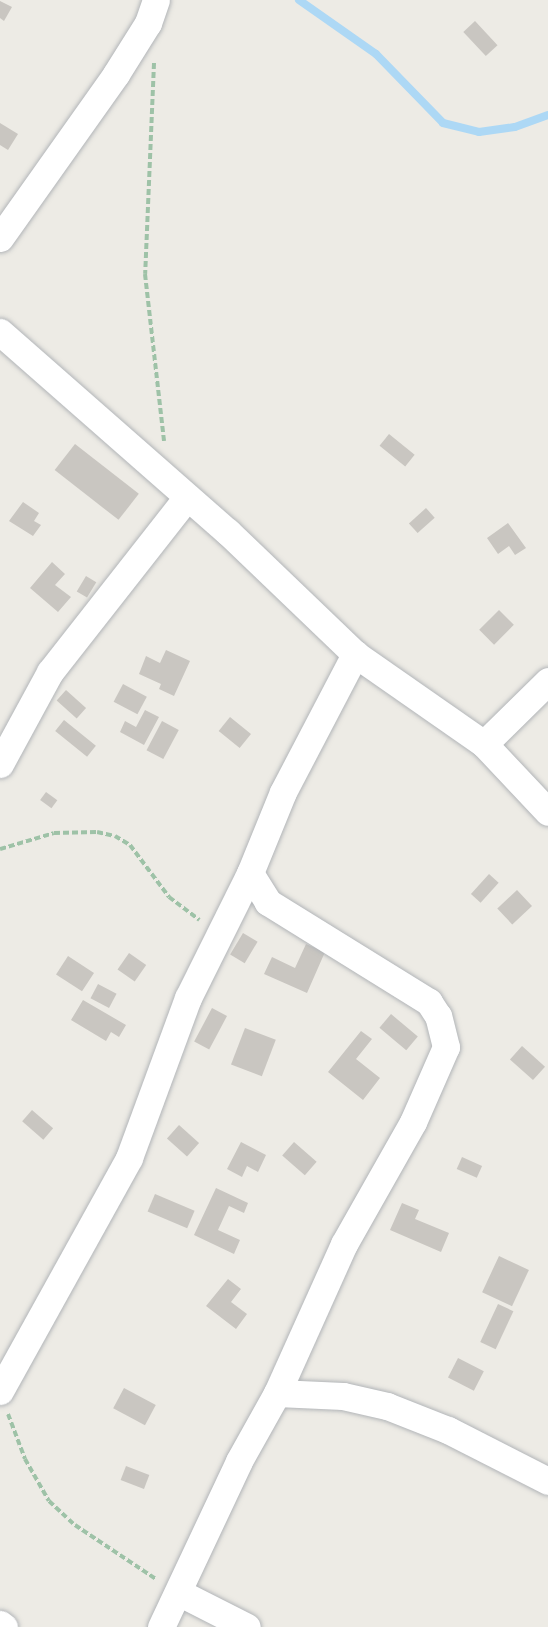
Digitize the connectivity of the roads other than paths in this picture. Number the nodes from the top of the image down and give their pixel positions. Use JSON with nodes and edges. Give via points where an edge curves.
{"nodes":[{"id":1,"x":156,"y":0,"type":"edge"},
{"id":2,"x":0,"y":238,"type":"edge"},
{"id":3,"x":0,"y":332,"type":"edge"},
{"id":4,"x":178,"y":489,"type":"junction"},
{"id":5,"x":356,"y":654,"type":"junction"},
{"id":6,"x":548,"y":681,"type":"edge"},
{"id":7,"x":484,"y":744,"type":"junction"},
{"id":8,"x":0,"y":764,"type":"edge"},
{"id":9,"x":548,"y":812,"type":"edge"},
{"id":10,"x":250,"y":873,"type":"junction"},
{"id":11,"x":3,"y":1376,"type":"edge"},
{"id":12,"x":277,"y":1393,"type":"junction"},
{"id":13,"x":548,"y":1481,"type":"edge"},
{"id":14,"x":177,"y":1592,"type":"junction"},
{"id":15,"x":0,"y":1624,"type":"edge"},
{"id":16,"x":4,"y":1627,"type":"edge"},
{"id":17,"x":161,"y":1627,"type":"edge"},
{"id":18,"x":247,"y":1627,"type":"edge"}],
"edges":[{"from":1,"to":2,"type":"street","via":[[148,24],[121,66]]},
{"from":3,"to":4,"type":"street"},
{"from":4,"to":5,"type":"street"},
{"from":4,"to":8,"type":"street","via":[[50,672]]},
{"from":5,"to":7,"type":"street"},
{"from":5,"to":10,"type":"street","via":[[278,802]]},
{"from":6,"to":7,"type":"street"},
{"from":7,"to":9,"type":"street"},
{"from":10,"to":11,"type":"street","via":[[217,933],[188,999],[129,1158]]},
{"from":10,"to":12,"type":"street","via":[[268,902],[429,1002],[441,1023],[446,1047],[413,1122],[344,1244]]},
{"from":12,"to":13,"type":"street","via":[[343,1396],[387,1406],[448,1430]]},
{"from":12,"to":14,"type":"street","via":[[239,1461]]},
{"from":14,"to":17,"type":"street"},
{"from":14,"to":18,"type":"street"},
{"from":15,"to":16,"type":"street"}]}
